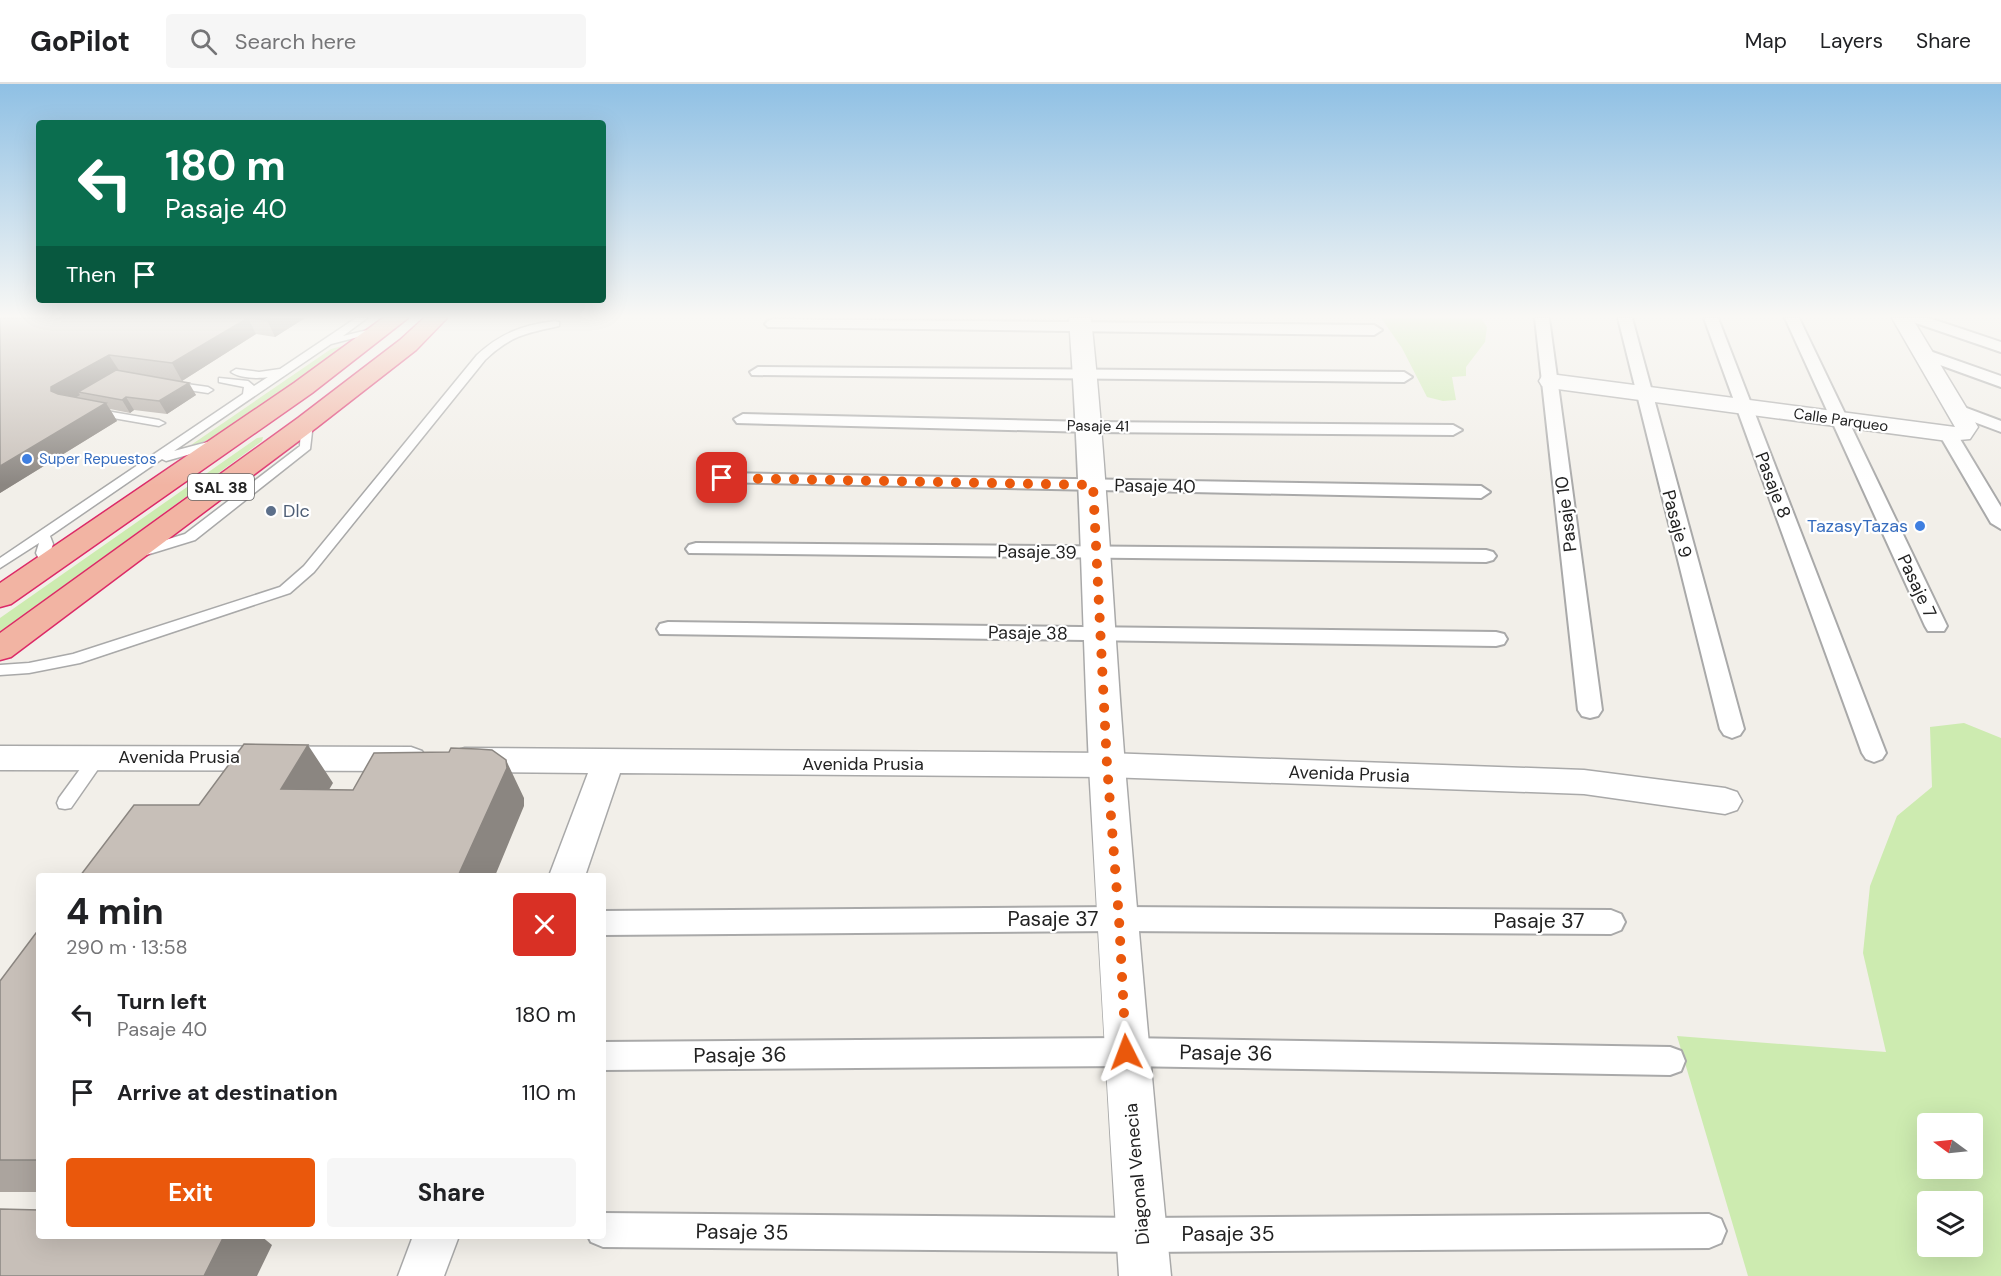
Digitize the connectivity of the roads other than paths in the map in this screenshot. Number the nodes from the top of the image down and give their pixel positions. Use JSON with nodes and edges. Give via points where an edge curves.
{"nodes":[{"id":1,"x":252,"y":374,"type":"edge"},
{"id":2,"x":270,"y":374,"type":"edge"},
{"id":3,"x":282,"y":374,"type":"edge"},
{"id":4,"x":314,"y":374,"type":"edge"},
{"id":5,"x":371,"y":374,"type":"edge"},
{"id":6,"x":466,"y":374,"type":"edge"},
{"id":7,"x":936,"y":374,"type":"edge"},
{"id":8,"x":1549,"y":374,"type":"edge"},
{"id":9,"x":1638,"y":374,"type":"edge"},
{"id":10,"x":1731,"y":374,"type":"edge"},
{"id":11,"x":1818,"y":374,"type":"edge"},
{"id":12,"x":1935,"y":374,"type":"edge"},
{"id":13,"x":1978,"y":374,"type":"edge"},
{"id":14,"x":1085,"y":375,"type":"junction"},
{"id":15,"x":1404,"y":377,"type":"dead end"},
{"id":16,"x":223,"y":380,"type":"dead end"},
{"id":17,"x":1550,"y":381,"type":"junction"},
{"id":18,"x":2001,"y":382,"type":"edge"},
{"id":19,"x":164,"y":384,"type":"edge"},
{"id":20,"x":208,"y":390,"type":"dead end"},
{"id":21,"x":1643,"y":393,"type":"junction"},
{"id":22,"x":247,"y":397,"type":"junction"},
{"id":23,"x":1743,"y":407,"type":"junction"},
{"id":24,"x":81,"y":409,"type":"edge"},
{"id":25,"x":1956,"y":409,"type":"junction"},
{"id":26,"x":742,"y":419,"type":"dead end"},
{"id":27,"x":1840,"y":419,"type":"junction"},
{"id":28,"x":159,"y":423,"type":"dead end"},
{"id":29,"x":1089,"y":427,"type":"junction"},
{"id":30,"x":2001,"y":427,"type":"edge"},
{"id":31,"x":1453,"y":430,"type":"dead end"},
{"id":32,"x":1948,"y":434,"type":"junction"},
{"id":33,"x":227,"y":441,"type":"junction"},
{"id":34,"x":154,"y":461,"type":"junction"},
{"id":35,"x":722,"y":478,"type":"dead end"},
{"id":36,"x":1093,"y":485,"type":"junction"},
{"id":37,"x":1481,"y":492,"type":"dead end"},
{"id":38,"x":2001,"y":523,"type":"edge"},
{"id":39,"x":696,"y":549,"type":"dead end"},
{"id":40,"x":46,"y":550,"type":"junction"},
{"id":41,"x":1096,"y":553,"type":"junction"},
{"id":42,"x":1486,"y":556,"type":"dead end"},
{"id":43,"x":0,"y":564,"type":"edge"},
{"id":44,"x":0,"y":597,"type":"edge"},
{"id":45,"x":0,"y":605,"type":"edge"},
{"id":46,"x":1936,"y":626,"type":"dead end"},
{"id":47,"x":668,"y":628,"type":"dead end"},
{"id":48,"x":1100,"y":634,"type":"junction"},
{"id":49,"x":1496,"y":639,"type":"dead end"},
{"id":50,"x":0,"y":649,"type":"edge"},
{"id":51,"x":0,"y":670,"type":"edge"},
{"id":52,"x":1590,"y":710,"type":"dead end"},
{"id":53,"x":1732,"y":729,"type":"dead end"},
{"id":54,"x":1874,"y":753,"type":"dead end"},
{"id":55,"x":0,"y":758,"type":"edge"},
{"id":56,"x":98,"y":758,"type":"junction"},
{"id":57,"x":608,"y":762,"type":"junction"},
{"id":58,"x":1107,"y":765,"type":"junction"},
{"id":59,"x":1725,"y":801,"type":"dead end"},
{"id":60,"x":64,"y":803,"type":"dead end"},
{"id":61,"x":568,"y":873,"type":"edge"},
{"id":62,"x":1119,"y":919,"type":"junction"},
{"id":63,"x":1611,"y":922,"type":"dead end"},
{"id":64,"x":606,"y":923,"type":"edge"},
{"id":65,"x":1126,"y":1052,"type":"junction"},
{"id":66,"x":606,"y":1056,"type":"edge"},
{"id":67,"x":1670,"y":1061,"type":"dead end"},
{"id":68,"x":606,"y":1230,"type":"edge"},
{"id":69,"x":1708,"y":1231,"type":"dead end"},
{"id":70,"x":435,"y":1239,"type":"edge"},
{"id":71,"x":1144,"y":1256,"type":"edge"},
{"id":72,"x":422,"y":1276,"type":"edge"}],
"edges":[{"from":1,"to":2,"type":"lane"},
{"from":3,"to":22,"type":"lane"},
{"from":4,"to":33,"type":"highway","number":"SAL 38"},
{"from":5,"to":50,"type":"highway","number":"SAL 38"},
{"from":6,"to":51,"type":"lane","via":[[309,569],[285,590],[75,659]]},
{"from":7,"to":14,"type":"street"},
{"from":8,"to":17,"type":"street","name":"Pasaje 10"},
{"from":9,"to":21,"type":"street","name":"Pasaje 9"},
{"from":10,"to":23,"type":"street","name":"Pasaje 8"},
{"from":11,"to":27,"type":"street","name":"Pasaje 7"},
{"from":12,"to":25,"type":"street"},
{"from":13,"to":18,"type":"street"},
{"from":14,"to":15,"type":"street"},
{"from":14,"to":29,"type":"street","name":"Diagonal Venecia"},
{"from":16,"to":22,"type":"lane","via":[[248,384]]},
{"from":17,"to":21,"type":"street","name":"Calle Parqueo"},
{"from":17,"to":52,"type":"street","name":"Pasaje 10"},
{"from":19,"to":20,"type":"lane"},
{"from":21,"to":23,"type":"street","name":"Calle Parqueo"},
{"from":21,"to":53,"type":"street","name":"Pasaje 9"},
{"from":22,"to":34,"type":"lane"},
{"from":23,"to":27,"type":"street","name":"Calle Parqueo"},
{"from":23,"to":54,"type":"street","name":"Pasaje 8"},
{"from":24,"to":28,"type":"lane"},
{"from":25,"to":30,"type":"street"},
{"from":25,"to":32,"type":"street","via":[[1967,427],[1962,434]]},
{"from":26,"to":29,"type":"street","name":"Pasaje 41"},
{"from":27,"to":32,"type":"street","name":"Calle Parqueo"},
{"from":27,"to":46,"type":"street","name":"Pasaje 7"},
{"from":29,"to":31,"type":"street","name":"Pasaje 41"},
{"from":29,"to":36,"type":"street","name":"Diagonal Venecia"},
{"from":32,"to":38,"type":"street"},
{"from":33,"to":34,"type":"lane"},
{"from":33,"to":40,"type":"highway","number":"SAL 38"},
{"from":34,"to":40,"type":"lane"},
{"from":35,"to":36,"type":"street","name":"Pasaje 40"},
{"from":36,"to":37,"type":"street","name":"Pasaje 40"},
{"from":36,"to":41,"type":"street","name":"Diagonal Venecia"},
{"from":39,"to":41,"type":"street","name":"Pasaje 39"},
{"from":40,"to":43,"type":"lane"},
{"from":40,"to":44,"type":"highway","number":"SAL 38"},
{"from":40,"to":45,"type":"highway","via":[[44,573]]},
{"from":41,"to":42,"type":"street","name":"Pasaje 39"},
{"from":41,"to":48,"type":"street","name":"Diagonal Venecia"},
{"from":47,"to":48,"type":"street","name":"Pasaje 38"},
{"from":48,"to":49,"type":"street","name":"Pasaje 38"},
{"from":48,"to":58,"type":"street","name":"Diagonal Venecia"},
{"from":55,"to":56,"type":"street","name":"Avenida Prusia"},
{"from":56,"to":57,"type":"street","name":"Avenida Prusia"},
{"from":56,"to":60,"type":"lane"},
{"from":57,"to":58,"type":"street","name":"Avenida Prusia"},
{"from":57,"to":61,"type":"street"},
{"from":58,"to":59,"type":"street","name":"Avenida Prusia","via":[[1584,782]]},
{"from":58,"to":62,"type":"street","name":"Diagonal Venecia"},
{"from":62,"to":63,"type":"street","name":"Pasaje 37"},
{"from":62,"to":64,"type":"street","name":"Pasaje 37"},
{"from":62,"to":65,"type":"street","name":"Diagonal Venecia"},
{"from":65,"to":66,"type":"street","name":"Pasaje 36"},
{"from":65,"to":67,"type":"street","name":"Pasaje 36"},
{"from":65,"to":71,"type":"street","name":"Diagonal Venecia"},
{"from":68,"to":71,"type":"street","name":"Pasaje 35"},
{"from":69,"to":71,"type":"street","name":"Pasaje 35"},
{"from":70,"to":72,"type":"street"}]}
